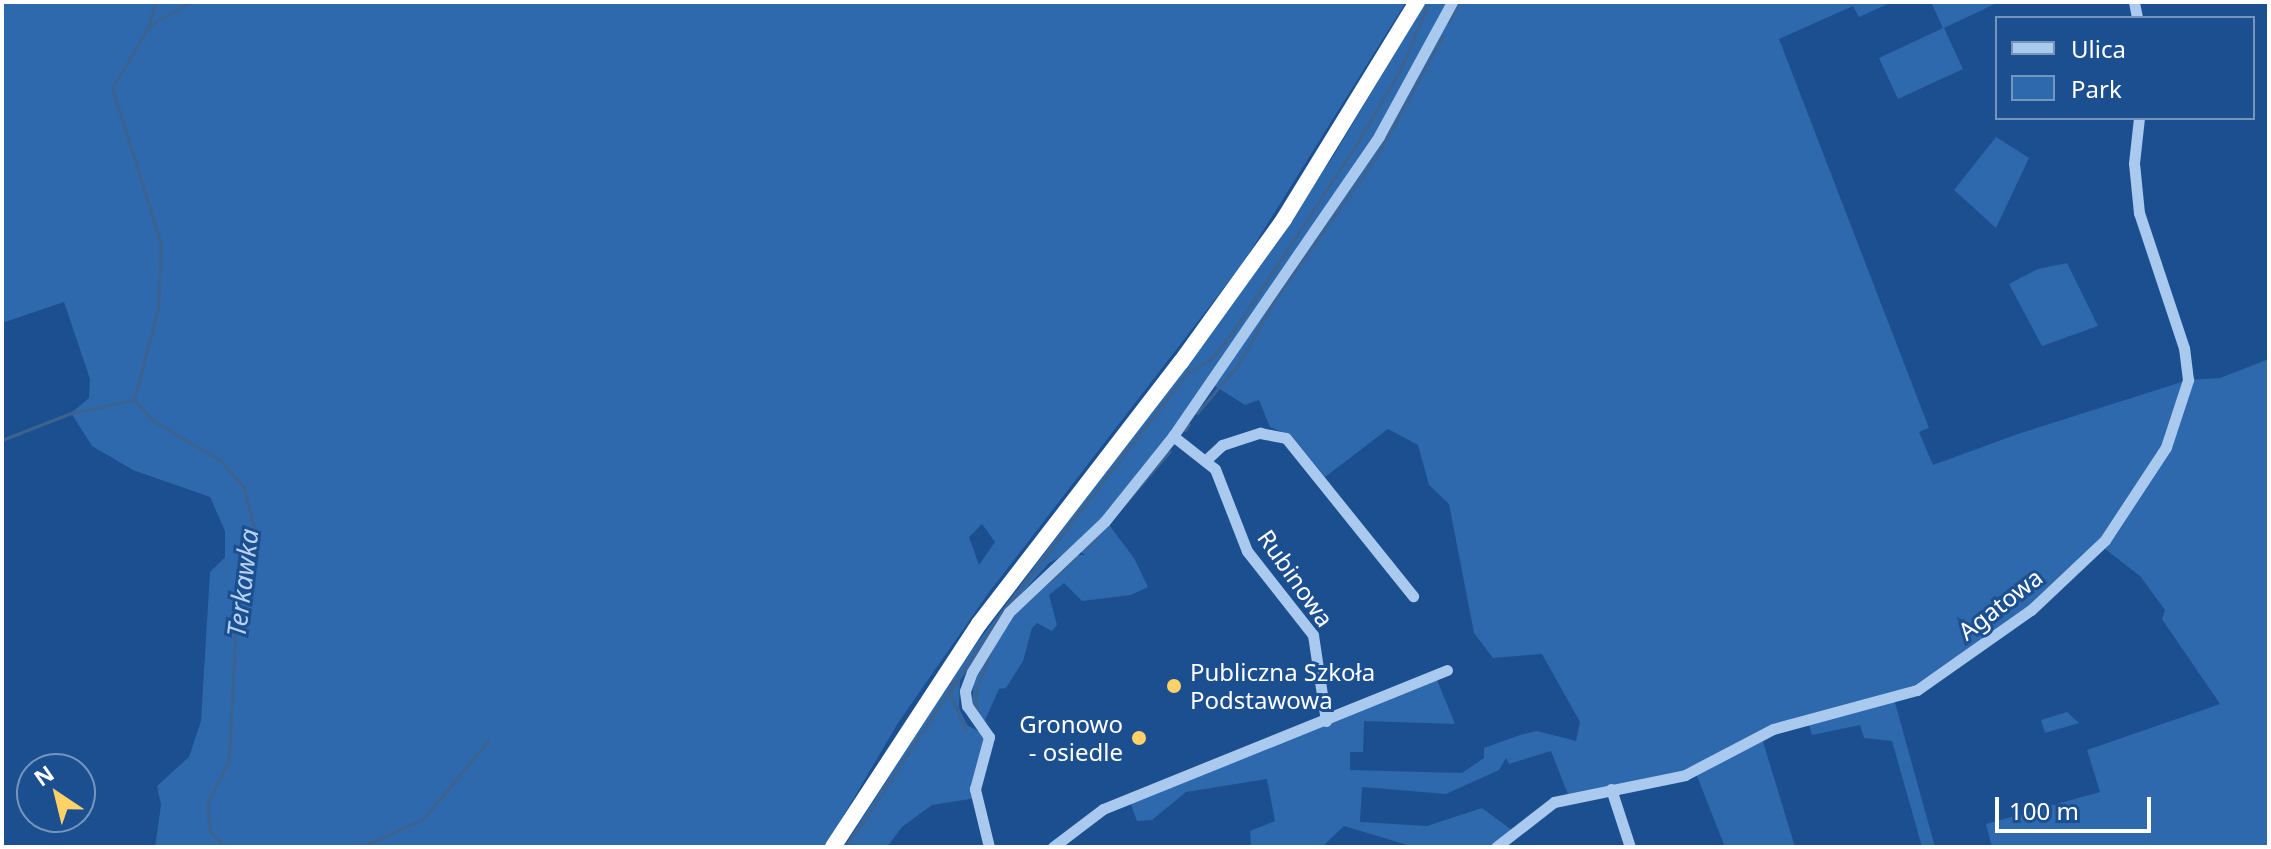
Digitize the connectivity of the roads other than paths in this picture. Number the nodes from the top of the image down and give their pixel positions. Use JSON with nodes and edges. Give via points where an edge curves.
{"nodes":[{"id":1,"x":1417,"y":2,"type":"edge"},
{"id":2,"x":1452,"y":2,"type":"edge"},
{"id":3,"x":2139,"y":120,"type":"edge"},
{"id":4,"x":1173,"y":436,"type":"junction"},
{"id":5,"x":1206,"y":460,"type":"junction"},
{"id":6,"x":1413,"y":596,"type":"dead end"},
{"id":7,"x":1447,"y":670,"type":"dead end"},
{"id":8,"x":1326,"y":721,"type":"junction"},
{"id":9,"x":1611,"y":789,"type":"junction"},
{"id":10,"x":833,"y":847,"type":"edge"},
{"id":11,"x":989,"y":847,"type":"edge"},
{"id":12,"x":1053,"y":847,"type":"edge"},
{"id":13,"x":1496,"y":847,"type":"edge"},
{"id":14,"x":1630,"y":847,"type":"edge"}],
"edges":[{"from":1,"to":10,"type":"highway","via":[[1284,219],[979,624]]},
{"from":2,"to":4,"type":"street","via":[[1379,136]]},
{"from":3,"to":9,"type":"street","name":"Agatowa","via":[[2134,171],[2139,213],[2184,348],[2188,380],[2166,447],[2105,540],[2031,610],[1917,690],[1773,729],[1685,775]]},
{"from":4,"to":5,"type":"street","name":"Rubinowa"},
{"from":4,"to":11,"type":"street","via":[[1126,500],[1024,595],[994,632],[965,695],[973,720],[989,737],[975,789]]},
{"from":5,"to":6,"type":"street","via":[[1222,445],[1260,433],[1286,438]]},
{"from":5,"to":8,"type":"street","name":"Rubinowa","via":[[1215,469],[1250,556],[1313,635]]},
{"from":7,"to":8,"type":"street"},
{"from":8,"to":12,"type":"street","via":[[1097,812]]},
{"from":9,"to":13,"type":"street","name":"Agatowa","via":[[1554,802]]},
{"from":9,"to":14,"type":"street"}]}
